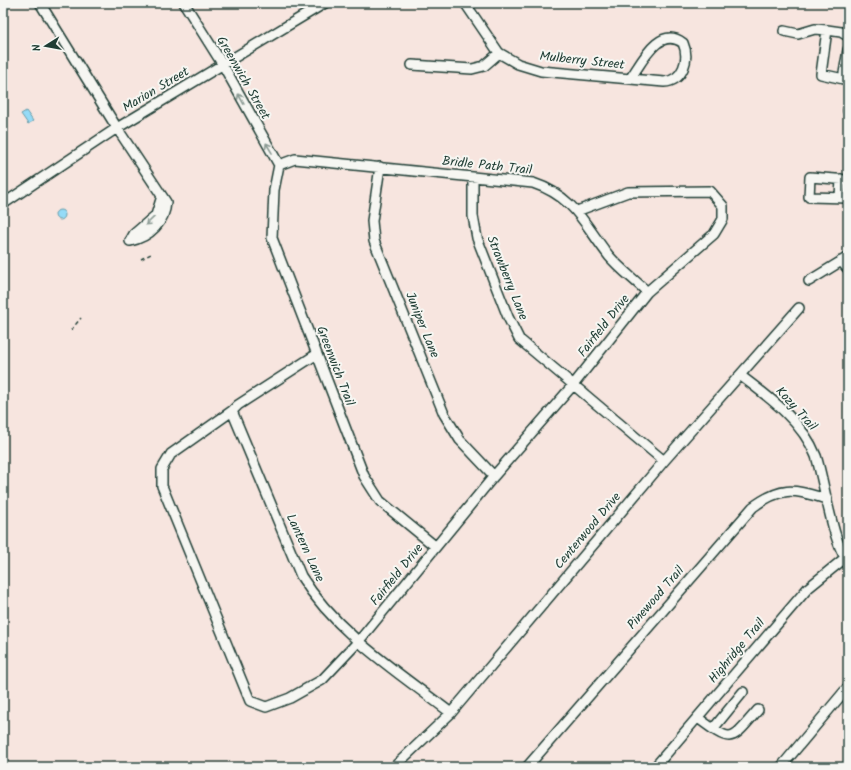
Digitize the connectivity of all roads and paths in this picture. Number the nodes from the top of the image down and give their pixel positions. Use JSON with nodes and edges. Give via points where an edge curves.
{"nodes":[{"id":1,"x":40,"y":3,"type":"edge"},
{"id":2,"x":184,"y":3,"type":"edge"},
{"id":3,"x":323,"y":3,"type":"edge"},
{"id":4,"x":465,"y":3,"type":"edge"},
{"id":5,"x":827,"y":30,"type":"junction"},
{"id":6,"x":784,"y":31,"type":"dead end"},
{"id":7,"x":848,"y":36,"type":"edge"},
{"id":8,"x":848,"y":50,"type":"edge"},
{"id":9,"x":499,"y":52,"type":"junction"},
{"id":10,"x":412,"y":65,"type":"dead end"},
{"id":11,"x":223,"y":66,"type":"junction"},
{"id":12,"x":630,"y":79,"type":"junction"},
{"id":13,"x":846,"y":80,"type":"edge"},
{"id":14,"x":117,"y":128,"type":"junction"},
{"id":15,"x":280,"y":165,"type":"junction"},
{"id":16,"x":380,"y":167,"type":"junction"},
{"id":17,"x":473,"y":178,"type":"junction"},
{"id":18,"x":845,"y":179,"type":"edge"},
{"id":19,"x":162,"y":196,"type":"junction"},
{"id":20,"x":844,"y":198,"type":"edge"},
{"id":21,"x":3,"y":204,"type":"edge"},
{"id":22,"x":577,"y":211,"type":"junction"},
{"id":23,"x":153,"y":252,"type":"dead end"},
{"id":24,"x":141,"y":259,"type":"dead end"},
{"id":25,"x":844,"y":259,"type":"edge"},
{"id":26,"x":848,"y":270,"type":"edge"},
{"id":27,"x":809,"y":281,"type":"dead end"},
{"id":28,"x":647,"y":292,"type":"junction"},
{"id":29,"x":799,"y":308,"type":"dead end"},
{"id":30,"x":81,"y":318,"type":"dead end"},
{"id":31,"x":71,"y":330,"type":"dead end"},
{"id":32,"x":317,"y":354,"type":"junction"},
{"id":33,"x":741,"y":376,"type":"junction"},
{"id":34,"x":574,"y":384,"type":"junction"},
{"id":35,"x":232,"y":411,"type":"junction"},
{"id":36,"x":664,"y":461,"type":"junction"},
{"id":37,"x":494,"y":476,"type":"junction"},
{"id":38,"x":827,"y":499,"type":"junction"},
{"id":39,"x":436,"y":547,"type":"junction"},
{"id":40,"x":846,"y":560,"type":"edge"},
{"id":41,"x":358,"y":642,"type":"junction"},
{"id":42,"x":848,"y":687,"type":"edge"},
{"id":43,"x":744,"y":692,"type":"dead end"},
{"id":44,"x":758,"y":710,"type":"dead end"},
{"id":45,"x":451,"y":713,"type":"junction"},
{"id":46,"x":698,"y":718,"type":"junction"},
{"id":47,"x":713,"y":728,"type":"junction"},
{"id":48,"x":394,"y":767,"type":"edge"},
{"id":49,"x":528,"y":767,"type":"edge"},
{"id":50,"x":656,"y":767,"type":"edge"},
{"id":51,"x":781,"y":767,"type":"edge"}],
"edges":[{"from":1,"to":14,"type":"street"},
{"from":2,"to":11,"type":"street","name":"Greenwich Street"},
{"from":3,"to":11,"type":"street","name":"Marion Street"},
{"from":4,"to":9,"type":"street","name":"Mulberry Street"},
{"from":5,"to":6,"type":"street","via":[[811,29],[798,34]]},
{"from":5,"to":7,"type":"street"},
{"from":5,"to":13,"type":"street","via":[[820,74]]},
{"from":8,"to":13,"type":"street"},
{"from":9,"to":10,"type":"street","via":[[484,66],[472,69]]},
{"from":9,"to":12,"type":"street","name":"Mulberry Street","via":[[518,64],[541,71]]},
{"from":11,"to":14,"type":"street","name":"Marion Street"},
{"from":15,"to":11,"type":"street","name":"Greenwich Street","one_way":true},
{"from":12,"to":12,"type":"street","name":"Mulberry Street","via":[[664,82],[675,80],[683,69],[686,53],[683,43],[674,38],[659,41]]},
{"from":14,"to":19,"type":"street"},
{"from":14,"to":21,"type":"street","name":"Marion Street"},
{"from":15,"to":16,"type":"street","name":"Bridle Path Trail","via":[[295,159]]},
{"from":15,"to":32,"type":"street","name":"Greenwich Trail","via":[[274,190],[272,238]]},
{"from":16,"to":17,"type":"street","name":"Bridle Path Trail"},
{"from":16,"to":37,"type":"street","name":"Juniper Lane","via":[[372,221],[374,241],[444,414],[460,440]]},
{"from":17,"to":22,"type":"street","name":"Bridle Path Trail","via":[[533,183],[560,194]]},
{"from":17,"to":34,"type":"street","name":"Strawberry Lane","via":[[473,216],[477,238],[508,317],[519,338]]},
{"from":18,"to":20,"type":"street"},
{"from":18,"to":20,"type":"street","via":[[810,177],[809,197]]},
{"from":19,"to":19,"type":"street","one_way":true,"via":[[156,215],[134,234],[130,241],[139,239],[162,221],[166,212],[166,202]]},
{"from":22,"to":28,"type":"street","name":"Bridle Path Trail","via":[[611,257]]},
{"from":22,"to":28,"type":"street","name":"Fairfield Drive","via":[[628,192],[710,191],[723,206],[723,219],[714,234]]},
{"from":23,"to":24,"type":"path"},
{"from":25,"to":26,"type":"street"},
{"from":25,"to":27,"type":"street"},
{"from":28,"to":34,"type":"street","name":"Fairfield Drive"},
{"from":29,"to":33,"type":"street","name":"Centerwood Drive"},
{"from":30,"to":31,"type":"path"},
{"from":32,"to":35,"type":"street","name":"Fairfield Drive"},
{"from":32,"to":39,"type":"street","name":"Greenwich Trail","via":[[364,476],[380,501]]},
{"from":33,"to":36,"type":"street","name":"Centerwood Drive"},
{"from":33,"to":38,"type":"street","name":"Kozy Trail","via":[[766,394],[796,424],[815,454]]},
{"from":34,"to":36,"type":"street","name":"Strawberry Lane"},
{"from":34,"to":37,"type":"street","name":"Fairfield Drive"},
{"from":35,"to":41,"type":"street","name":"Lantern Lane","via":[[301,576],[313,596]]},
{"from":35,"to":41,"type":"street","name":"Fairfield Drive","via":[[171,454],[162,468],[162,486],[250,701],[266,707],[290,698],[322,680]]},
{"from":36,"to":45,"type":"street","name":"Centerwood Drive"},
{"from":37,"to":39,"type":"street","name":"Fairfield Drive"},
{"from":38,"to":40,"type":"street","name":"Kozy Trail"},
{"from":38,"to":49,"type":"street","name":"Pinewood Trail","via":[[785,491],[776,493],[754,507]]},
{"from":39,"to":41,"type":"street","name":"Fairfield Drive"},
{"from":40,"to":46,"type":"street","name":"Highridge Trail","via":[[808,588]]},
{"from":41,"to":45,"type":"street","name":"Lantern Lane"},
{"from":42,"to":51,"type":"street"},
{"from":43,"to":47,"type":"street"},
{"from":44,"to":47,"type":"street","via":[[736,735],[729,736]]},
{"from":45,"to":48,"type":"street","name":"Centerwood Drive"},
{"from":46,"to":47,"type":"street"},
{"from":46,"to":50,"type":"street","name":"Highridge Trail"}]}
